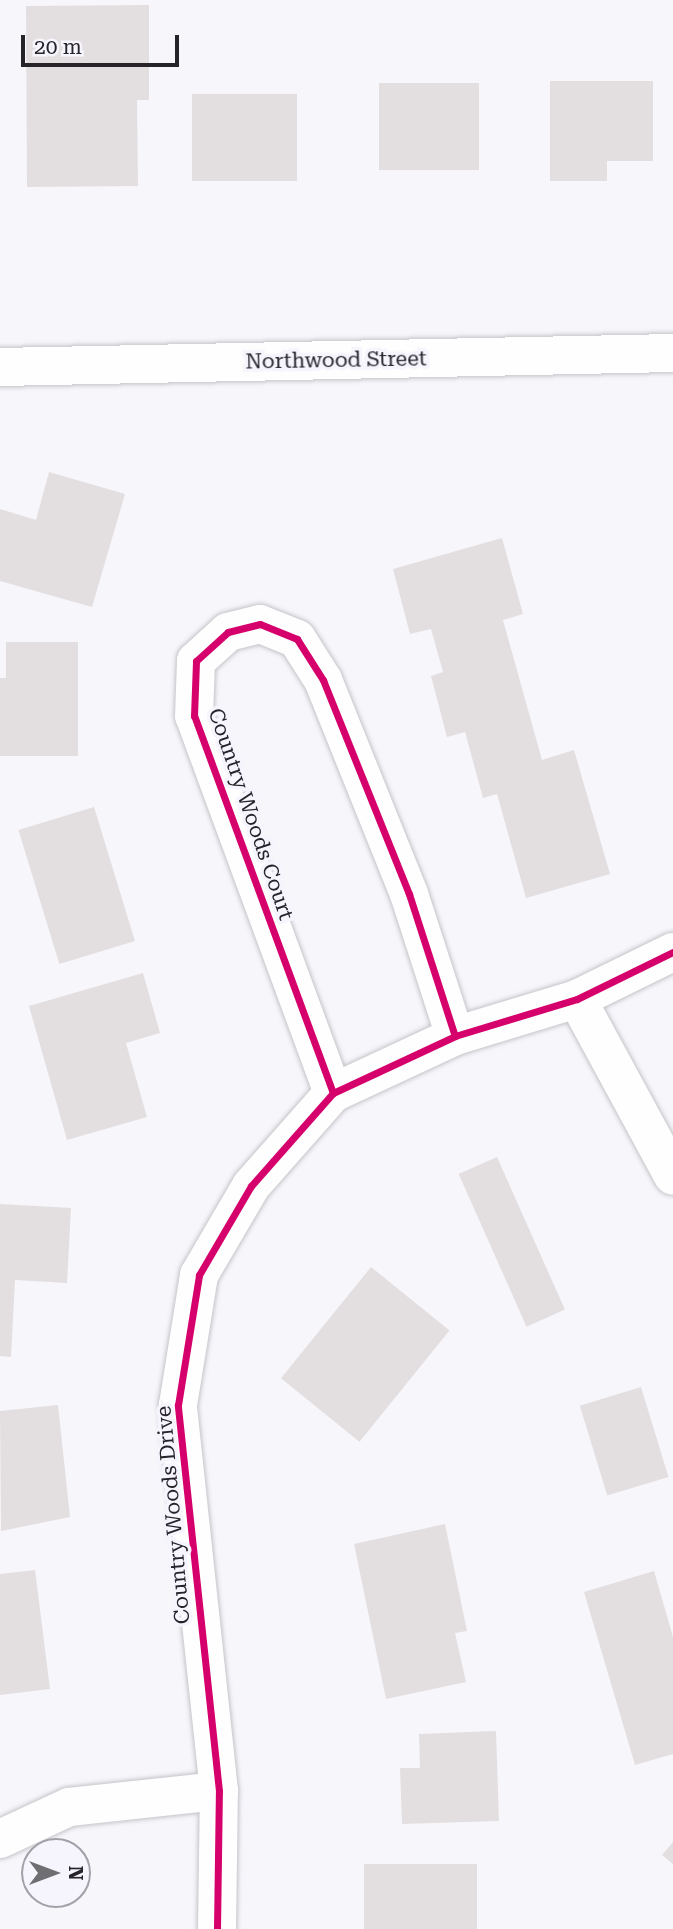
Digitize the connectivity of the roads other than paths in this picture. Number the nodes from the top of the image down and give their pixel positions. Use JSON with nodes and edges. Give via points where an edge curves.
{"nodes":[{"id":1,"x":673,"y":353,"type":"edge"},
{"id":2,"x":0,"y":367,"type":"edge"},
{"id":3,"x":673,"y":952,"type":"edge"},
{"id":4,"x":577,"y":999,"type":"junction"},
{"id":5,"x":455,"y":1036,"type":"junction"},
{"id":6,"x":333,"y":1093,"type":"junction"},
{"id":7,"x":673,"y":1176,"type":"edge"},
{"id":8,"x":219,"y":1791,"type":"junction"},
{"id":9,"x":0,"y":1839,"type":"edge"},
{"id":10,"x":218,"y":1929,"type":"edge"}],
"edges":[{"from":1,"to":2,"type":"street","name":"Northwood Street"},
{"from":3,"to":4,"type":"street","name":"Country Woods Drive"},
{"from":4,"to":5,"type":"street","name":"Country Woods Drive"},
{"from":4,"to":7,"type":"street"},
{"from":5,"to":6,"type":"street","name":"Country Woods Drive"},
{"from":5,"to":6,"type":"street","name":"Country Woods Court","via":[[409,894],[323,680],[297,639],[260,624],[228,632],[195,661],[194,716]]},
{"from":6,"to":8,"type":"street","name":"Country Woods Drive","via":[[251,1186],[199,1275],[178,1405]]},
{"from":8,"to":9,"type":"street","via":[[69,1807]]},
{"from":8,"to":10,"type":"street","name":"Country Woods Drive"}]}
